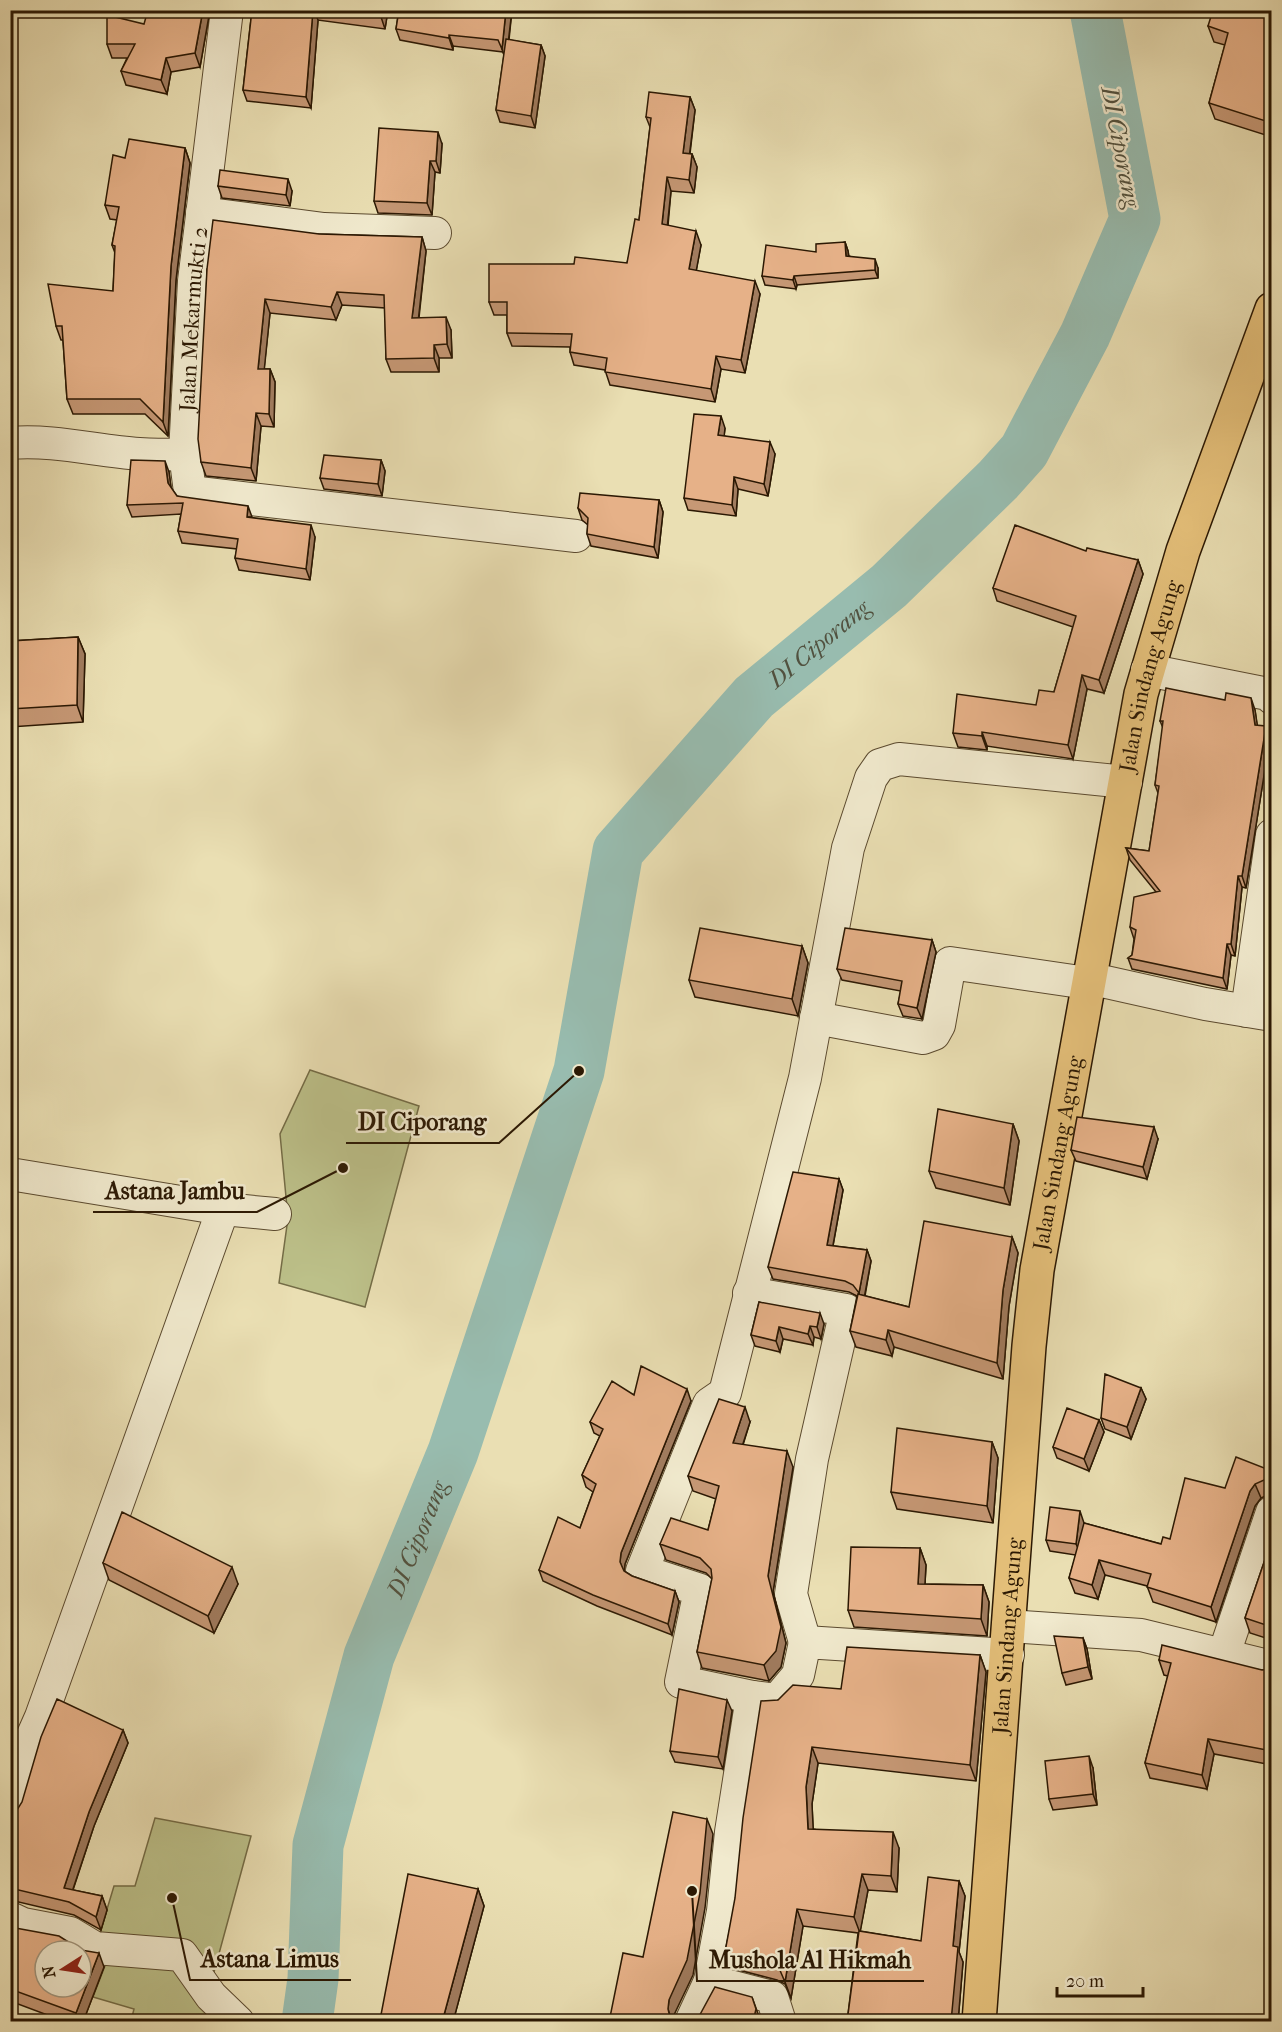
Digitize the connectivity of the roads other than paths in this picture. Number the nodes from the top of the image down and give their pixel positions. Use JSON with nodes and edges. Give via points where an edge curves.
{"nodes":[{"id":1,"x":227,"y":10,"type":"edge"},
{"id":2,"x":202,"y":213,"type":"junction"},
{"id":3,"x":435,"y":233,"type":"dead end"},
{"id":4,"x":1272,"y":309,"type":"edge"},
{"id":5,"x":10,"y":443,"type":"edge"},
{"id":6,"x":184,"y":453,"type":"junction"},
{"id":7,"x":576,"y":536,"type":"dead end"},
{"id":8,"x":1147,"y":670,"type":"junction"},
{"id":9,"x":1272,"y":698,"type":"edge"},
{"id":10,"x":1126,"y":782,"type":"junction"},
{"id":11,"x":1272,"y":835,"type":"edge"},
{"id":12,"x":1088,"y":981,"type":"junction"},
{"id":13,"x":1259,"y":1013,"type":"edge"},
{"id":14,"x":816,"y":1018,"type":"junction"},
{"id":15,"x":10,"y":1174,"type":"edge"},
{"id":16,"x":223,"y":1209,"type":"junction"},
{"id":17,"x":275,"y":1214,"type":"dead end"},
{"id":18,"x":749,"y":1293,"type":"junction"},
{"id":19,"x":1272,"y":1512,"type":"edge"},
{"id":20,"x":1008,"y":1640,"type":"junction"},
{"id":21,"x":805,"y":1642,"type":"junction"},
{"id":22,"x":1224,"y":1654,"type":"junction"},
{"id":23,"x":1272,"y":1667,"type":"edge"},
{"id":24,"x":752,"y":1697,"type":"junction"},
{"id":25,"x":10,"y":1810,"type":"edge"},
{"id":26,"x":10,"y":1918,"type":"edge"},
{"id":27,"x":710,"y":1982,"type":"junction"},
{"id":28,"x":238,"y":2022,"type":"edge"},
{"id":29,"x":691,"y":2022,"type":"edge"},
{"id":30,"x":780,"y":2022,"type":"edge"},
{"id":31,"x":979,"y":2022,"type":"edge"}],
"edges":[{"from":1,"to":2,"type":"street","name":"Jalan Mekarmukti 2"},
{"from":2,"to":3,"type":"street","via":[[324,229]]},
{"from":2,"to":6,"type":"street","name":"Jalan Mekarmukti 2"},
{"from":4,"to":8,"type":"main road","name":"Jalan Sindang Agung","via":[[1183,551]]},
{"from":5,"to":6,"type":"street","via":[[38,440],[138,455]]},
{"from":6,"to":7,"type":"street","name":"Jalan Mekarmukti 2","via":[[190,492]]},
{"from":8,"to":9,"type":"street","via":[[1268,694]]},
{"from":8,"to":10,"type":"main road","name":"Jalan Sindang Agung"},
{"from":10,"to":12,"type":"main road","name":"Jalan Sindang Agung"},
{"from":10,"to":14,"type":"street","via":[[937,761],[899,759],[880,765],[866,790],[848,849]]},
{"from":11,"to":13,"type":"street"},
{"from":12,"to":13,"type":"street"},
{"from":12,"to":14,"type":"street","via":[[950,963],[934,1034],[923,1038]]},
{"from":12,"to":20,"type":"main road","name":"Jalan Sindang Agung","via":[[1037,1270]]},
{"from":14,"to":18,"type":"street","via":[[805,1078]]},
{"from":15,"to":16,"type":"street"},
{"from":16,"to":17,"type":"street"},
{"from":16,"to":25,"type":"street","via":[[29,1744]]},
{"from":18,"to":21,"type":"street","via":[[846,1310],[812,1459],[791,1594]]},
{"from":18,"to":24,"type":"street","via":[[725,1393],[709,1404],[642,1571],[700,1590],[681,1682]]},
{"from":19,"to":22,"type":"street"},
{"from":20,"to":21,"type":"street"},
{"from":20,"to":22,"type":"street","via":[[1141,1635]]},
{"from":20,"to":31,"type":"main road","name":"Jalan Sindang Agung"},
{"from":21,"to":24,"type":"street","via":[[798,1675],[777,1700]]},
{"from":22,"to":23,"type":"street"},
{"from":24,"to":27,"type":"street"},
{"from":26,"to":28,"type":"street","via":[[70,1933],[95,1948],[182,1955],[211,1996]]},
{"from":27,"to":29,"type":"street"},
{"from":27,"to":30,"type":"street","via":[[772,1997]]}]}
